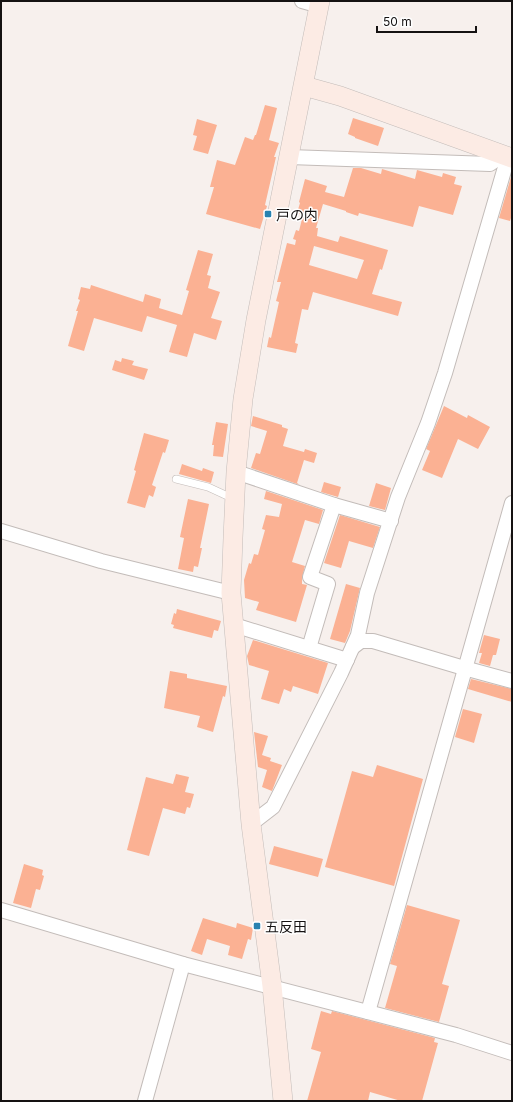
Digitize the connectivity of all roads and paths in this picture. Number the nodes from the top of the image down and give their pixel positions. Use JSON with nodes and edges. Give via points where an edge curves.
{"nodes":[{"id":1,"x":314,"y":3,"type":"edge"},
{"id":2,"x":304,"y":86,"type":"junction"},
{"id":3,"x":289,"y":157,"type":"junction"},
{"id":4,"x":508,"y":157,"type":"edge"},
{"id":5,"x":236,"y":472,"type":"junction"},
{"id":6,"x":176,"y":479,"type":"dead end"},
{"id":7,"x":234,"y":499,"type":"junction"},
{"id":8,"x":512,"y":503,"type":"edge"},
{"id":9,"x":334,"y":505,"type":"junction"},
{"id":10,"x":391,"y":521,"type":"junction"},
{"id":11,"x":1,"y":531,"type":"edge"},
{"id":12,"x":231,"y":593,"type":"junction"},
{"id":13,"x":234,"y":625,"type":"junction"},
{"id":14,"x":353,"y":647,"type":"junction"},
{"id":15,"x":309,"y":648,"type":"junction"},
{"id":16,"x":347,"y":660,"type":"junction"},
{"id":17,"x":464,"y":668,"type":"junction"},
{"id":18,"x":512,"y":681,"type":"edge"},
{"id":19,"x":251,"y":824,"type":"junction"},
{"id":20,"x":1,"y":911,"type":"edge"},
{"id":21,"x":183,"y":964,"type":"junction"},
{"id":22,"x":272,"y":986,"type":"junction"},
{"id":23,"x":368,"y":1012,"type":"junction"},
{"id":24,"x":512,"y":1053,"type":"edge"},
{"id":25,"x":146,"y":1101,"type":"edge"},
{"id":26,"x":283,"y":1101,"type":"edge"}],
"edges":[{"from":1,"to":2,"type":"street"},
{"from":2,"to":3,"type":"street"},
{"from":2,"to":4,"type":"street","via":[[340,96]]},
{"from":3,"to":4,"type":"street","via":[[490,164]]},
{"from":3,"to":5,"type":"street","via":[[256,320],[243,399]]},
{"from":4,"to":10,"type":"street","via":[[445,374]]},
{"from":5,"to":7,"type":"street"},
{"from":5,"to":9,"type":"street"},
{"from":6,"to":7,"type":"lane","via":[[208,487]]},
{"from":7,"to":12,"type":"street"},
{"from":8,"to":17,"type":"street"},
{"from":9,"to":10,"type":"street"},
{"from":9,"to":15,"type":"street","via":[[310,577],[328,584]]},
{"from":10,"to":14,"type":"street","via":[[367,593]]},
{"from":11,"to":12,"type":"street","via":[[101,561]]},
{"from":12,"to":13,"type":"street"},
{"from":13,"to":15,"type":"street"},
{"from":13,"to":19,"type":"street"},
{"from":14,"to":16,"type":"street"},
{"from":14,"to":17,"type":"street","via":[[361,641],[373,641]]},
{"from":15,"to":16,"type":"street"},
{"from":16,"to":19,"type":"street","via":[[273,807]]},
{"from":17,"to":18,"type":"street"},
{"from":17,"to":23,"type":"street"},
{"from":19,"to":22,"type":"street"},
{"from":20,"to":21,"type":"street"},
{"from":21,"to":22,"type":"street"},
{"from":21,"to":25,"type":"street"},
{"from":22,"to":23,"type":"street"},
{"from":22,"to":26,"type":"street"},
{"from":23,"to":24,"type":"street"}]}
